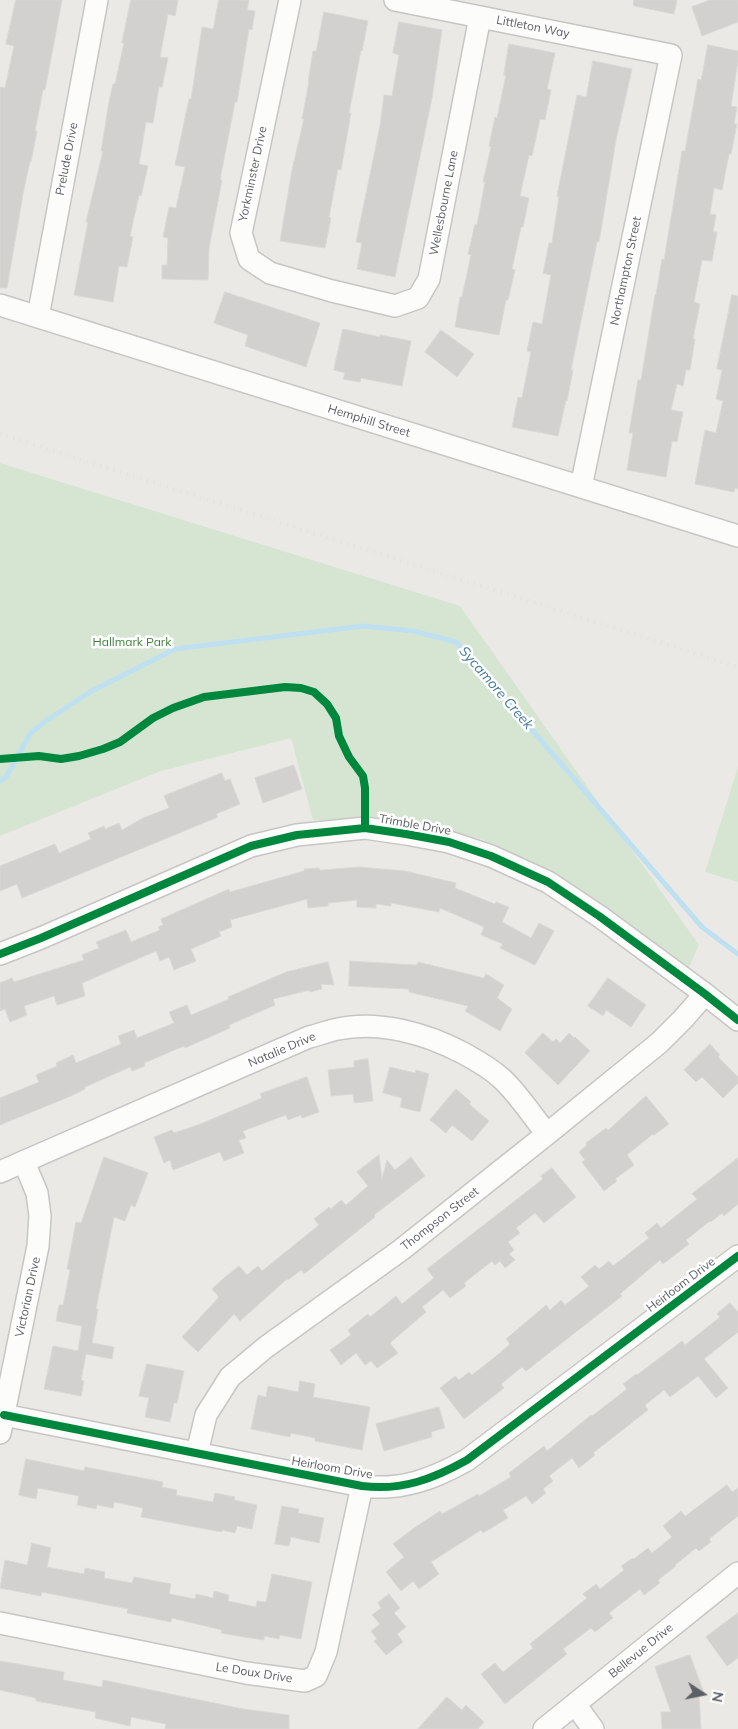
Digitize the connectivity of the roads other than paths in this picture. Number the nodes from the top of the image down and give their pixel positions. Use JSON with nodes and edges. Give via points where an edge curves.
{"nodes":[{"id":1,"x":97,"y":0,"type":"edge"},
{"id":2,"x":290,"y":0,"type":"edge"},
{"id":3,"x":395,"y":0,"type":"edge"},
{"id":4,"x":480,"y":17,"type":"junction"},
{"id":5,"x":670,"y":55,"type":"joint"},
{"id":6,"x":332,"y":291,"type":"joint"},
{"id":7,"x":0,"y":305,"type":"edge"},
{"id":8,"x":38,"y":317,"type":"junction"},
{"id":9,"x":581,"y":487,"type":"junction"},
{"id":10,"x":738,"y":536,"type":"edge"},
{"id":11,"x":0,"y":954,"type":"edge"},
{"id":12,"x":705,"y":994,"type":"junction"},
{"id":13,"x":738,"y":1020,"type":"edge"},
{"id":14,"x":547,"y":1134,"type":"junction"},
{"id":15,"x":24,"y":1162,"type":"junction"},
{"id":16,"x":0,"y":1172,"type":"edge"},
{"id":17,"x":738,"y":1256,"type":"edge"},
{"id":18,"x":2,"y":1424,"type":"edge"},
{"id":19,"x":197,"y":1453,"type":"junction"},
{"id":20,"x":362,"y":1486,"type":"junction"},
{"id":21,"x":738,"y":1573,"type":"edge"},
{"id":22,"x":0,"y":1623,"type":"edge"},
{"id":23,"x":575,"y":1704,"type":"junction"},
{"id":24,"x":544,"y":1729,"type":"edge"},
{"id":25,"x":594,"y":1729,"type":"edge"}],
"edges":[{"from":1,"to":8,"type":"street","name":"Prelude Drive"},
{"from":2,"to":6,"type":"street","name":"Yorkminster Drive","via":[[241,232],[249,259],[270,273]]},
{"from":3,"to":4,"type":"street","name":"Littleton Way"},
{"from":4,"to":5,"type":"street","name":"Littleton Way"},
{"from":4,"to":6,"type":"street","name":"Wellesbourne Lane","via":[[429,279],[418,298],[395,306]]},
{"from":5,"to":9,"type":"street","name":"Northampton Street"},
{"from":7,"to":8,"type":"street","name":"Hemphill Street"},
{"from":8,"to":9,"type":"street","name":"Hemphill Street"},
{"from":9,"to":10,"type":"street","name":"Hemphill Street"},
{"from":11,"to":12,"type":"street","name":"Trimble Drive","via":[[251,846],[297,835],[365,828],[449,842],[491,856],[548,882]]},
{"from":12,"to":13,"type":"street","name":"Trimble Drive"},
{"from":12,"to":14,"type":"street","name":"Thompson Street","via":[[659,1042]]},
{"from":14,"to":15,"type":"street","name":"Natalie Drive","via":[[502,1078],[442,1042],[392,1029],[340,1028],[309,1038]]},
{"from":14,"to":19,"type":"street","name":"Thompson Street","via":[[401,1250],[266,1347],[230,1377],[206,1415]]},
{"from":15,"to":16,"type":"street","name":"Natalie Drive"},
{"from":15,"to":18,"type":"street","name":"Victorian Drive","via":[[37,1193],[40,1216],[38,1246]]},
{"from":17,"to":20,"type":"street","name":"Heirloom Drive","via":[[467,1460],[441,1475],[417,1483]]},
{"from":18,"to":19,"type":"street","name":"Heirloom Drive"},
{"from":19,"to":20,"type":"street","name":"Heirloom Drive"},
{"from":20,"to":22,"type":"street","name":"Le Doux Drive","via":[[326,1652],[316,1676],[305,1681],[246,1673]]},
{"from":21,"to":23,"type":"street","name":"Bellevue Drive"},
{"from":23,"to":24,"type":"street","name":"Bellevue Drive"},
{"from":23,"to":25,"type":"street"}]}
